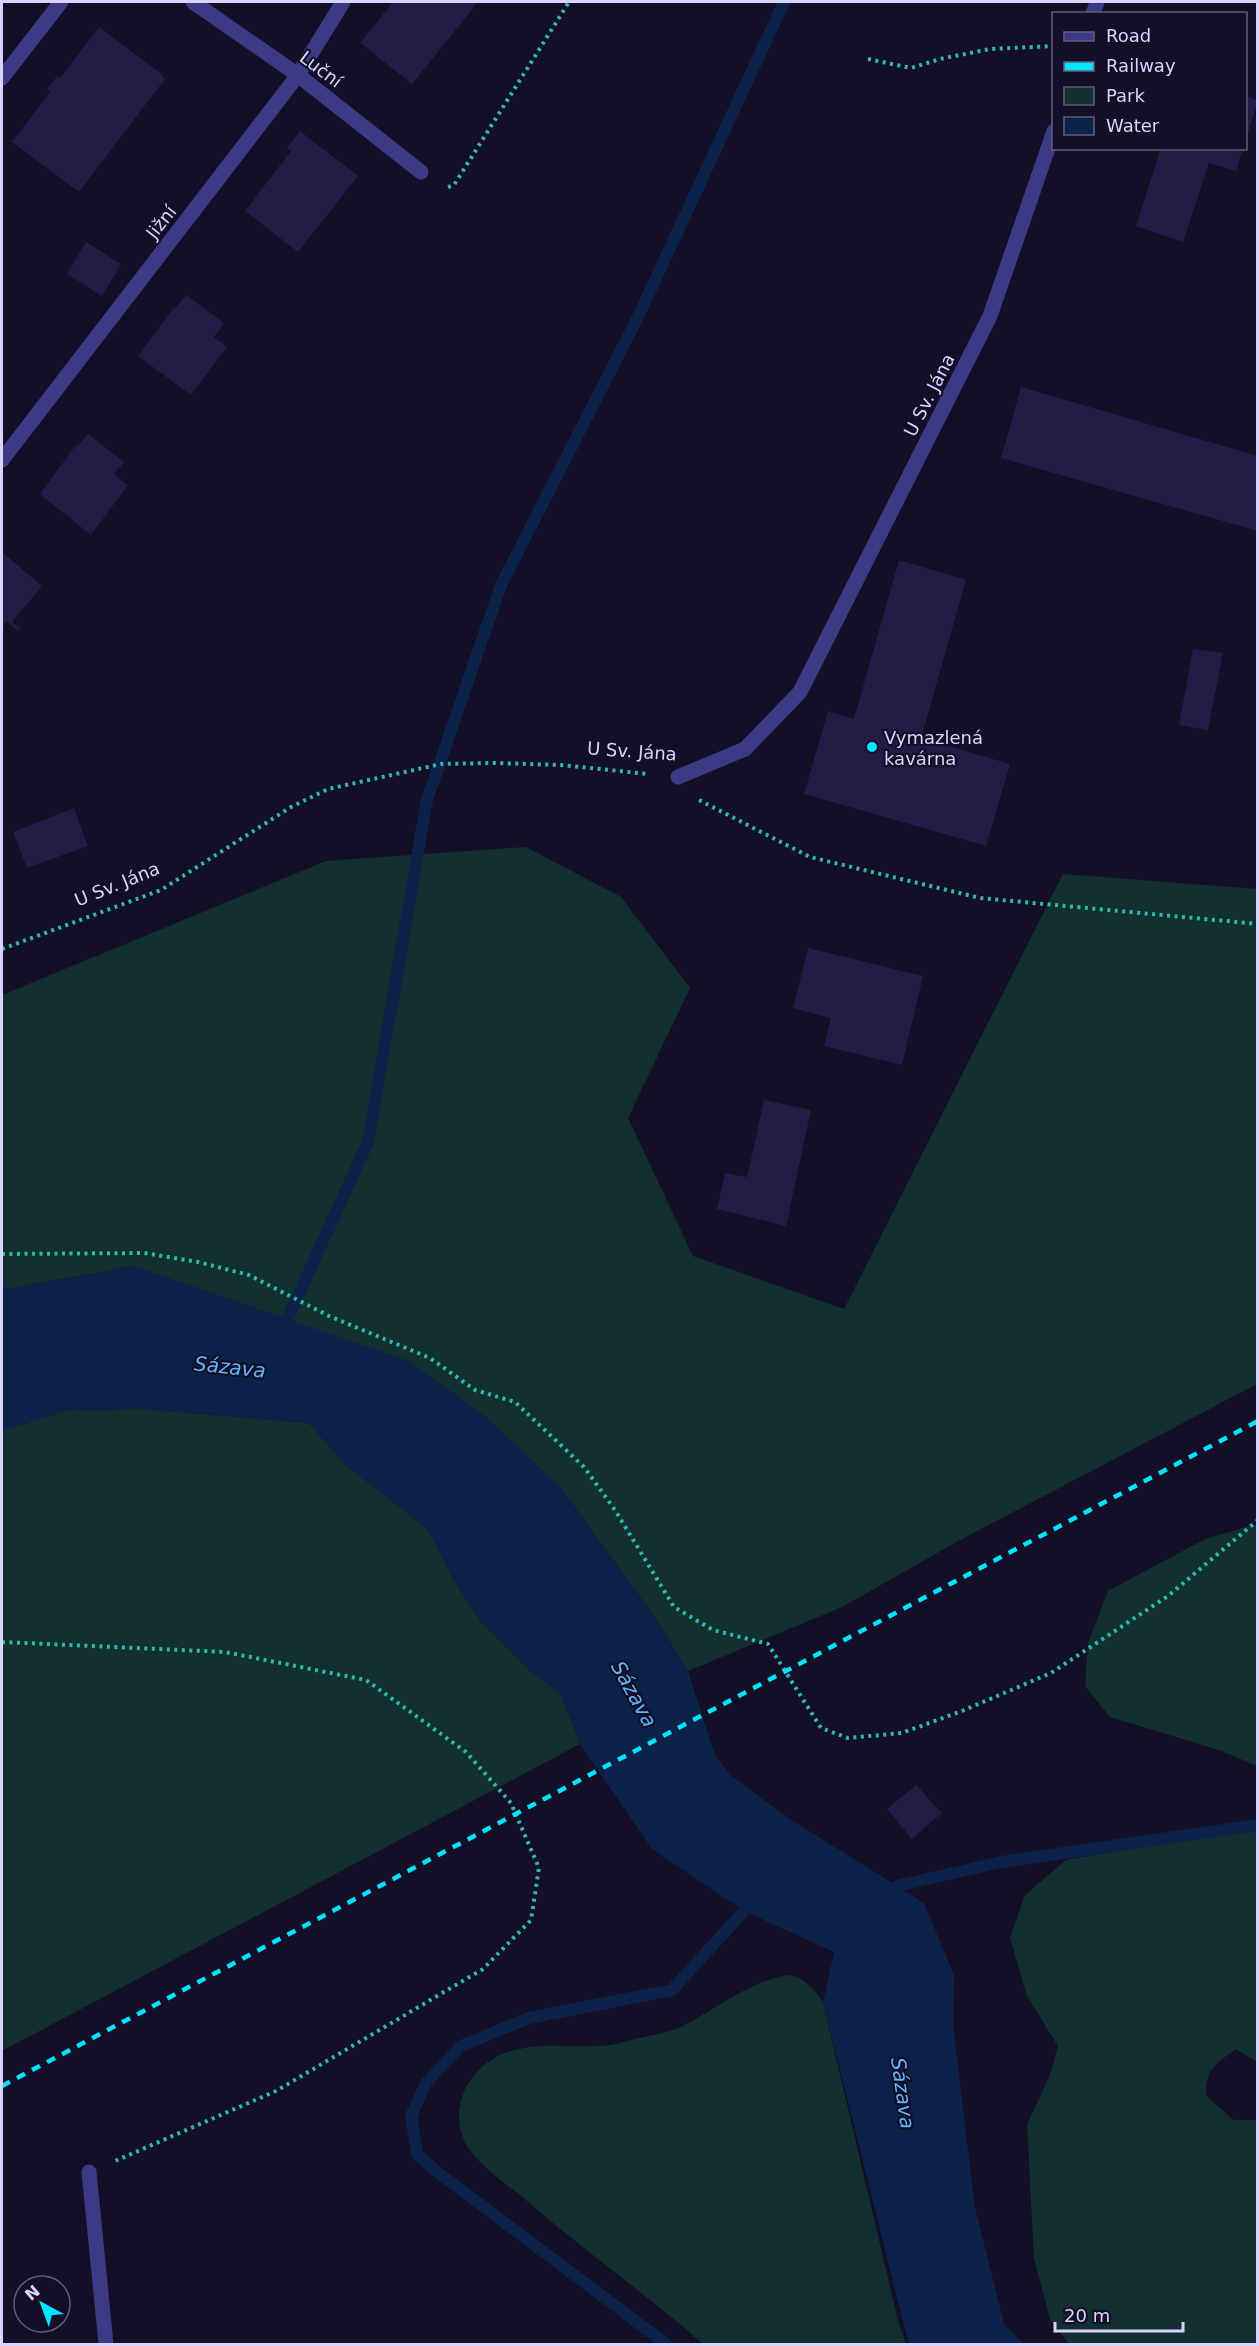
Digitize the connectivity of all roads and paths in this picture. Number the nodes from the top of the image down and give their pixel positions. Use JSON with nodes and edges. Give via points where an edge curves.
{"nodes":[{"id":1,"x":61,"y":2,"type":"edge"},
{"id":2,"x":193,"y":2,"type":"edge"},
{"id":3,"x":343,"y":2,"type":"edge"},
{"id":4,"x":569,"y":2,"type":"edge"},
{"id":5,"x":1052,"y":46,"type":"edge"},
{"id":6,"x":868,"y":59,"type":"dead end"},
{"id":7,"x":298,"y":75,"type":"junction"},
{"id":8,"x":2,"y":78,"type":"edge"},
{"id":9,"x":1052,"y":134,"type":"edge"},
{"id":10,"x":421,"y":172,"type":"joint"},
{"id":11,"x":2,"y":460,"type":"edge"},
{"id":12,"x":678,"y":777,"type":"junction"},
{"id":13,"x":1257,"y":924,"type":"edge"},
{"id":14,"x":2,"y":949,"type":"edge"},
{"id":15,"x":2,"y":1254,"type":"edge"},
{"id":16,"x":1257,"y":1520,"type":"edge"},
{"id":17,"x":2,"y":1642,"type":"edge"},
{"id":18,"x":89,"y":2172,"type":"joint"},
{"id":19,"x":106,"y":2344,"type":"edge"}],
"edges":[{"from":1,"to":8,"type":"street"},
{"from":2,"to":7,"type":"street","name":"Luční"},
{"from":3,"to":7,"type":"street","name":"Jižní"},
{"from":4,"to":10,"type":"path","via":[[454,185],[447,187]]},
{"from":5,"to":6,"type":"path","via":[[990,49],[911,68]]},
{"from":7,"to":10,"type":"street","name":"Luční"},
{"from":7,"to":11,"type":"street","name":"Jižní"},
{"from":9,"to":12,"type":"street","name":"U Sv. Jána","via":[[990,316],[801,692],[745,749]]},
{"from":12,"to":13,"type":"path","via":[[693,797],[810,856],[980,898]]},
{"from":12,"to":14,"type":"path","name":"U Sv. Jána","via":[[561,765],[441,764],[328,789],[291,807],[161,890]]},
{"from":15,"to":16,"type":"path","via":[[144,1253],[249,1275],[329,1316],[430,1358],[475,1390],[515,1402],[584,1467],[674,1607],[712,1630],[768,1644],[821,1728],[848,1738],[902,1733],[1051,1673],[1168,1596]]},
{"from":17,"to":18,"type":"path","via":[[225,1652],[366,1680],[466,1752],[511,1803],[539,1868],[531,1920],[483,1969],[276,2091]]},
{"from":18,"to":19,"type":"street"}]}
